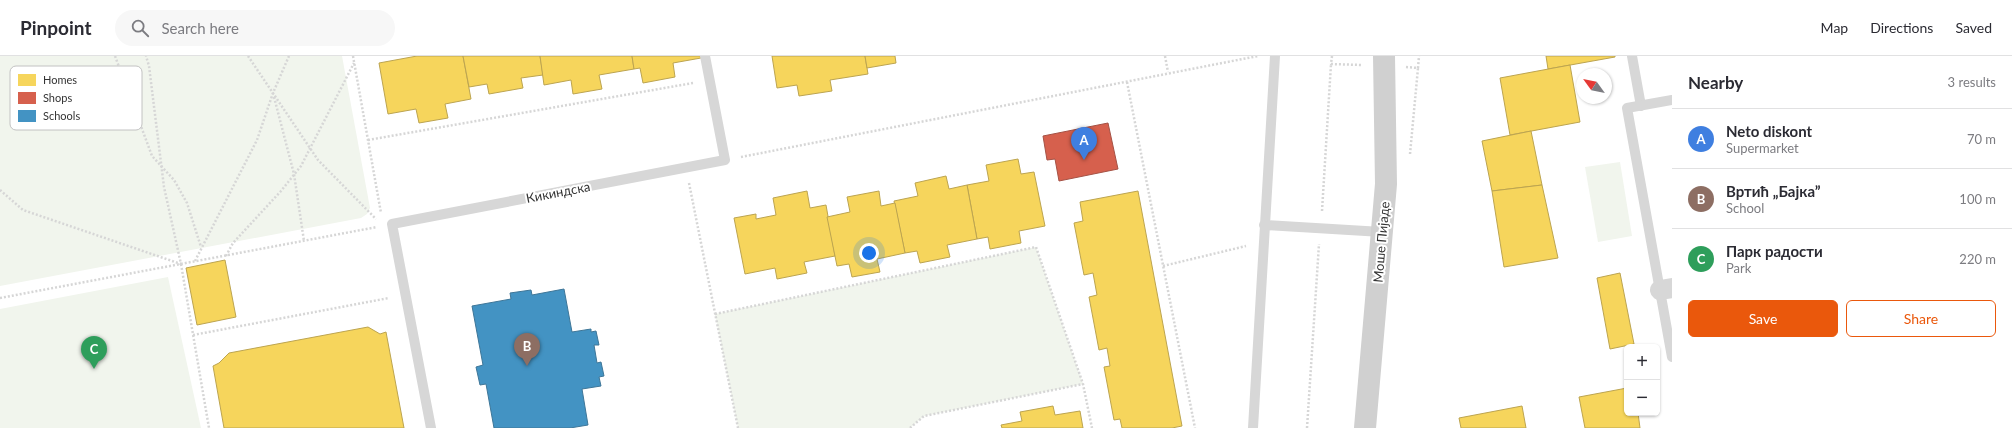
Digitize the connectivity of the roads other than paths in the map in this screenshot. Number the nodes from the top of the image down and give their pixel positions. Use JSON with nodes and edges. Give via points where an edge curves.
{"nodes":[{"id":1,"x":705,"y":56,"type":"edge"},
{"id":2,"x":1274,"y":56,"type":"edge"},
{"id":3,"x":1384,"y":56,"type":"edge"},
{"id":4,"x":1632,"y":56,"type":"edge"},
{"id":5,"x":1672,"y":100,"type":"edge"},
{"id":6,"x":1641,"y":106,"type":"junction"},
{"id":7,"x":1264,"y":225,"type":"junction"},
{"id":8,"x":1382,"y":232,"type":"junction"},
{"id":9,"x":1666,"y":289,"type":"edge"},
{"id":10,"x":1672,"y":357,"type":"edge"},
{"id":11,"x":431,"y":428,"type":"edge"},
{"id":12,"x":1253,"y":428,"type":"edge"},
{"id":13,"x":1365,"y":428,"type":"edge"}],
"edges":[{"from":1,"to":11,"type":"lane","name":"Кикиндска","via":[[725,160],[387,225],[405,295]]},
{"from":2,"to":7,"type":"lane"},
{"from":3,"to":8,"type":"main road","name":"Моше Пијаде","via":[[1386,184]]},
{"from":4,"to":6,"type":"lane"},
{"from":5,"to":6,"type":"lane"},
{"from":6,"to":9,"type":"lane","via":[[1628,108]]},
{"from":7,"to":8,"type":"lane"},
{"from":7,"to":12,"type":"lane"},
{"from":8,"to":13,"type":"main road","name":"Моше Пијаде"},
{"from":9,"to":10,"type":"lane"}]}
